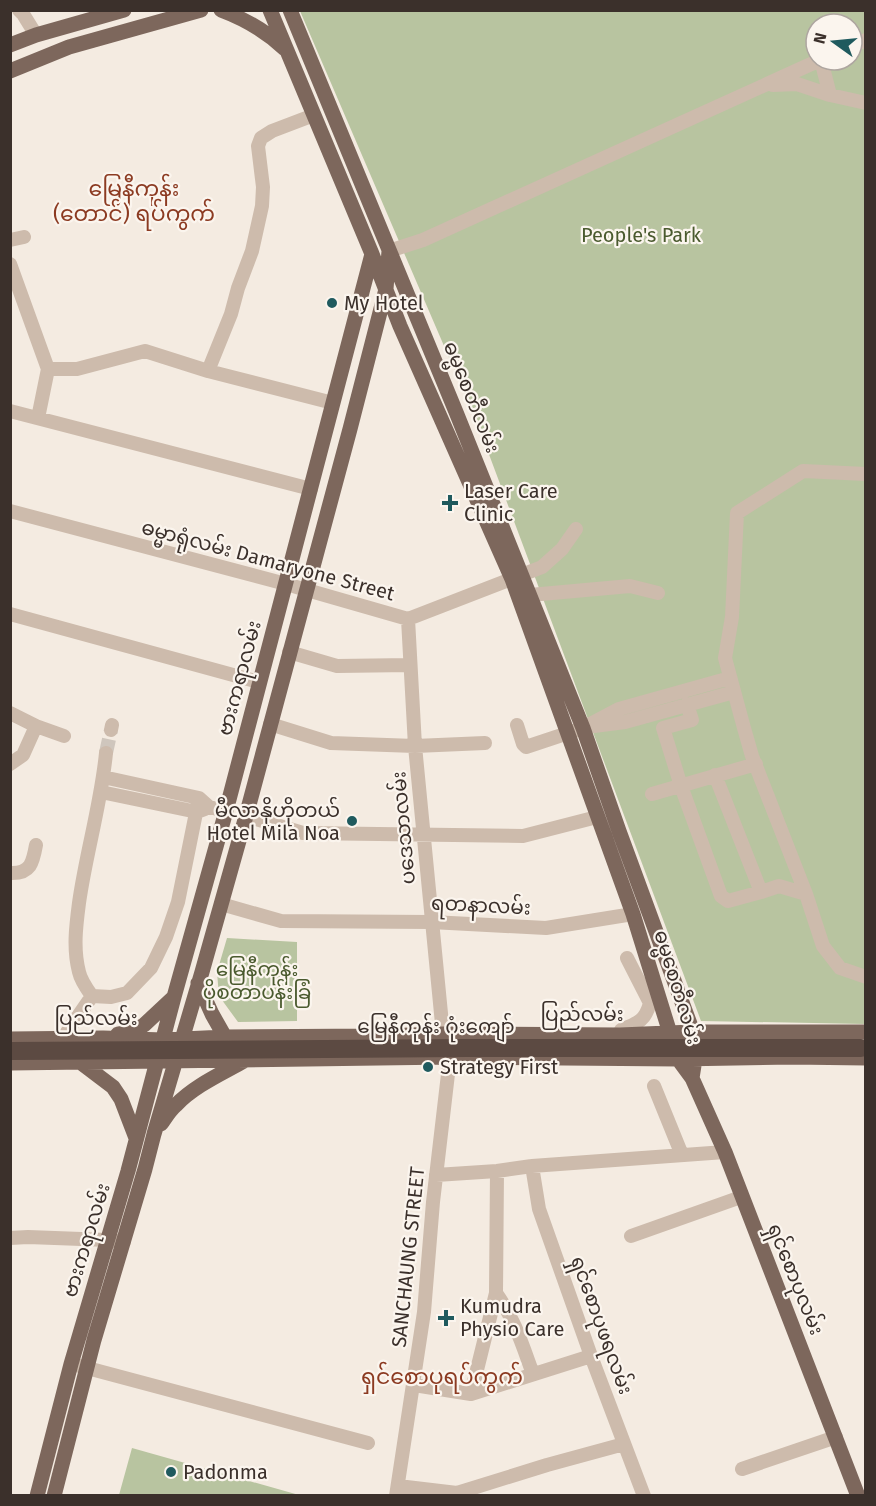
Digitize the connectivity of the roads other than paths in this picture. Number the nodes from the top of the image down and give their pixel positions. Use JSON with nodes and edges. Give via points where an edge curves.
{"nodes":[{"id":1,"x":19,"y":10,"type":"edge"},
{"id":2,"x":124,"y":10,"type":"edge"},
{"id":3,"x":201,"y":10,"type":"edge"},
{"id":4,"x":221,"y":10,"type":"edge"},
{"id":5,"x":270,"y":10,"type":"edge"},
{"id":6,"x":290,"y":10,"type":"edge"},
{"id":7,"x":297,"y":10,"type":"edge"},
{"id":8,"x":296,"y":27,"type":"junction"},
{"id":9,"x":36,"y":36,"type":"junction"},
{"id":10,"x":10,"y":45,"type":"edge"},
{"id":11,"x":288,"y":52,"type":"junction"},
{"id":12,"x":804,"y":67,"type":"edge"},
{"id":13,"x":10,"y":71,"type":"edge"},
{"id":14,"x":823,"y":72,"type":"edge"},
{"id":15,"x":765,"y":85,"type":"junction"},
{"id":16,"x":830,"y":95,"type":"junction"},
{"id":17,"x":866,"y":103,"type":"edge"},
{"id":18,"x":314,"y":116,"type":"junction"},
{"id":19,"x":389,"y":251,"type":"junction"},
{"id":20,"x":372,"y":254,"type":"junction"},
{"id":21,"x":10,"y":264,"type":"edge"},
{"id":22,"x":386,"y":289,"type":"junction"},
{"id":23,"x":400,"y":326,"type":"junction"},
{"id":24,"x":377,"y":327,"type":"junction"},
{"id":25,"x":48,"y":369,"type":"junction"},
{"id":26,"x":342,"y":369,"type":"junction"},
{"id":27,"x":208,"y":371,"type":"junction"},
{"id":28,"x":365,"y":373,"type":"junction"},
{"id":29,"x":333,"y":403,"type":"junction"},
{"id":30,"x":10,"y":411,"type":"edge"},
{"id":31,"x":38,"y":418,"type":"junction"},
{"id":32,"x":866,"y":474,"type":"edge"},
{"id":33,"x":310,"y":489,"type":"junction"},
{"id":34,"x":10,"y":511,"type":"edge"},
{"id":35,"x":576,"y":529,"type":"dead end"},
{"id":36,"x":517,"y":577,"type":"junction"},
{"id":37,"x":286,"y":584,"type":"junction"},
{"id":38,"x":307,"y":590,"type":"junction"},
{"id":39,"x":658,"y":593,"type":"dead end"},
{"id":40,"x":530,"y":595,"type":"junction"},
{"id":41,"x":10,"y":614,"type":"edge"},
{"id":42,"x":408,"y":619,"type":"junction"},
{"id":43,"x":289,"y":652,"type":"junction"},
{"id":44,"x":410,"y":665,"type":"junction"},
{"id":45,"x":730,"y":678,"type":"junction"},
{"id":46,"x":259,"y":682,"type":"junction"},
{"id":47,"x":734,"y":692,"type":"junction"},
{"id":48,"x":687,"y":704,"type":"junction"},
{"id":49,"x":10,"y":712,"type":"edge"},
{"id":50,"x":270,"y":723,"type":"junction"},
{"id":51,"x":517,"y":725,"type":"dead end"},
{"id":52,"x":36,"y":726,"type":"junction"},
{"id":53,"x":583,"y":728,"type":"junction"},
{"id":54,"x":567,"y":733,"type":"junction"},
{"id":55,"x":64,"y":736,"type":"dead end"},
{"id":56,"x":485,"y":742,"type":"dead end"},
{"id":57,"x":415,"y":746,"type":"junction"},
{"id":58,"x":106,"y":753,"type":"tunnel mouth"},
{"id":59,"x":10,"y":764,"type":"edge"},
{"id":60,"x":756,"y":764,"type":"junction"},
{"id":61,"x":715,"y":776,"type":"junction"},
{"id":62,"x":104,"y":777,"type":"junction"},
{"id":63,"x":681,"y":786,"type":"junction"},
{"id":64,"x":101,"y":792,"type":"junction"},
{"id":65,"x":652,"y":794,"type":"dead end"},
{"id":66,"x":202,"y":806,"type":"junction"},
{"id":67,"x":226,"y":811,"type":"junction"},
{"id":68,"x":246,"y":816,"type":"junction"},
{"id":69,"x":597,"y":817,"type":"junction"},
{"id":70,"x":424,"y":835,"type":"junction"},
{"id":71,"x":36,"y":845,"type":"dead end"},
{"id":72,"x":10,"y":873,"type":"edge"},
{"id":73,"x":761,"y":892,"type":"junction"},
{"id":74,"x":806,"y":894,"type":"junction"},
{"id":75,"x":221,"y":904,"type":"junction"},
{"id":76,"x":633,"y":914,"type":"junction"},
{"id":77,"x":431,"y":922,"type":"junction"},
{"id":78,"x":627,"y":958,"type":"dead end"},
{"id":79,"x":866,"y":977,"type":"edge"},
{"id":80,"x":198,"y":983,"type":"junction"},
{"id":81,"x":92,"y":996,"type":"junction"},
{"id":82,"x":174,"y":997,"type":"junction"},
{"id":83,"x":693,"y":1032,"type":"junction"},
{"id":84,"x":443,"y":1034,"type":"junction"},
{"id":85,"x":671,"y":1034,"type":"junction"},
{"id":86,"x":620,"y":1035,"type":"junction"},
{"id":87,"x":225,"y":1037,"type":"junction"},
{"id":88,"x":63,"y":1038,"type":"junction"},
{"id":89,"x":103,"y":1038,"type":"junction"},
{"id":90,"x":10,"y":1039,"type":"edge"},
{"id":91,"x":182,"y":1039,"type":"junction"},
{"id":92,"x":163,"y":1040,"type":"junction"},
{"id":93,"x":864,"y":1046,"type":"edge"},
{"id":94,"x":10,"y":1051,"type":"edge"},
{"id":95,"x":450,"y":1057,"type":"junction"},
{"id":96,"x":246,"y":1059,"type":"junction"},
{"id":97,"x":678,"y":1059,"type":"junction"},
{"id":98,"x":695,"y":1059,"type":"junction"},
{"id":99,"x":80,"y":1062,"type":"junction"},
{"id":100,"x":157,"y":1062,"type":"junction"},
{"id":101,"x":176,"y":1062,"type":"junction"},
{"id":102,"x":10,"y":1063,"type":"edge"},
{"id":103,"x":692,"y":1078,"type":"junction"},
{"id":104,"x":654,"y":1086,"type":"dead end"},
{"id":105,"x":154,"y":1134,"type":"junction"},
{"id":106,"x":136,"y":1138,"type":"junction"},
{"id":107,"x":724,"y":1152,"type":"junction"},
{"id":108,"x":682,"y":1155,"type":"junction"},
{"id":109,"x":532,"y":1166,"type":"junction"},
{"id":110,"x":497,"y":1171,"type":"junction"},
{"id":111,"x":436,"y":1175,"type":"junction"},
{"id":112,"x":741,"y":1197,"type":"junction"},
{"id":113,"x":631,"y":1236,"type":"dead end"},
{"id":114,"x":10,"y":1238,"type":"edge"},
{"id":115,"x":108,"y":1240,"type":"junction"},
{"id":116,"x":124,"y":1242,"type":"junction"},
{"id":117,"x":496,"y":1293,"type":"junction"},
{"id":118,"x":591,"y":1356,"type":"junction"},
{"id":119,"x":71,"y":1364,"type":"junction"},
{"id":120,"x":87,"y":1368,"type":"junction"},
{"id":121,"x":533,"y":1374,"type":"junction"},
{"id":122,"x":414,"y":1385,"type":"junction"},
{"id":123,"x":471,"y":1394,"type":"junction"},
{"id":124,"x":836,"y":1437,"type":"junction"},
{"id":125,"x":368,"y":1443,"type":"dead end"},
{"id":126,"x":624,"y":1444,"type":"junction"},
{"id":127,"x":742,"y":1469,"type":"dead end"},
{"id":128,"x":41,"y":1480,"type":"junction"},
{"id":129,"x":55,"y":1490,"type":"edge"},
{"id":130,"x":397,"y":1491,"type":"edge"},
{"id":131,"x":37,"y":1496,"type":"edge"},
{"id":132,"x":644,"y":1496,"type":"edge"},
{"id":133,"x":858,"y":1496,"type":"edge"}],
"edges":[{"from":1,"to":9,"type":"street"},
{"from":2,"to":9,"type":"main road"},
{"from":3,"to":13,"type":"main road","via":[[69,47]]},
{"from":4,"to":11,"type":"main road","via":[[249,22]]},
{"from":5,"to":11,"type":"main road","name":"ဓမ္မစေတီလမ်း"},
{"from":6,"to":8,"type":"main road","name":"ဓမ္မစေတီလမ်း"},
{"from":7,"to":8,"type":"main road"},
{"from":8,"to":19,"type":"main road","name":"ဓမ္မစေတီလမ်း"},
{"from":9,"to":10,"type":"main road"},
{"from":11,"to":18,"type":"main road","name":"ဓမ္မစေတီလမ်း"},
{"from":12,"to":15,"type":"street"},
{"from":14,"to":16,"type":"street"},
{"from":15,"to":16,"type":"street","via":[[796,84]]},
{"from":15,"to":19,"type":"street","via":[[429,238]]},
{"from":16,"to":17,"type":"street"},
{"from":18,"to":20,"type":"main road","name":"ဓမ္မစေတီလမ်း"},
{"from":18,"to":27,"type":"street","via":[[261,138],[258,146],[262,206],[252,251]]},
{"from":19,"to":22,"type":"main road"},
{"from":19,"to":36,"type":"main road","name":"ဓမ္မစေတီလမ်း"},
{"from":20,"to":22,"type":"main road","name":"ဓမ္မစေတီလမ်း"},
{"from":20,"to":26,"type":"main road","name":"ဗားကရာလမ်း"},
{"from":21,"to":25,"type":"street"},
{"from":22,"to":23,"type":"main road","name":"ဓမ္မစေတီလမ်း"},
{"from":22,"to":24,"type":"main road"},
{"from":23,"to":24,"type":"main road","via":[[389,318]]},
{"from":23,"to":36,"type":"main road","name":"ဓမ္မစေတီလမ်း"},
{"from":24,"to":28,"type":"main road"},
{"from":25,"to":27,"type":"street","via":[[77,369],[145,351]]},
{"from":25,"to":31,"type":"street"},
{"from":26,"to":28,"type":"main road","via":[[357,365]]},
{"from":26,"to":29,"type":"main road","name":"ဗားကရာလမ်း"},
{"from":27,"to":29,"type":"street"},
{"from":28,"to":38,"type":"main road"},
{"from":29,"to":33,"type":"main road","name":"ဗားကရာလမ်း"},
{"from":30,"to":31,"type":"street"},
{"from":31,"to":33,"type":"street"},
{"from":32,"to":45,"type":"street","via":[[803,471],[737,513],[732,617],[725,658]]},
{"from":33,"to":37,"type":"main road","name":"ဗားကရာလမ်း"},
{"from":34,"to":37,"type":"street","name":"ဓမ္မာရုံလမ်း Damaryone Street"},
{"from":35,"to":36,"type":"street","name":"ဓမ္မာရုံလမ်း Damaryone Street","via":[[542,567]]},
{"from":36,"to":40,"type":"main road","name":"ဓမ္မစေတီလမ်း"},
{"from":36,"to":42,"type":"street","name":"ဓမ္မာရုံလမ်း Damaryone Street"},
{"from":36,"to":54,"type":"main road","name":"ဓမ္မစေတီလမ်း"},
{"from":37,"to":38,"type":"street","name":"ဓမ္မာရုံလမ်း Damaryone Street"},
{"from":37,"to":46,"type":"main road","name":"ဗားကရာလမ်း"},
{"from":38,"to":42,"type":"street","name":"ဓမ္မာရုံလမ်း Damaryone Street"},
{"from":38,"to":43,"type":"main road"},
{"from":39,"to":40,"type":"street","via":[[630,586]]},
{"from":40,"to":53,"type":"main road","name":"ဓမ္မစေတီလမ်း"},
{"from":41,"to":46,"type":"street"},
{"from":42,"to":44,"type":"street","name":"ပဒေသာလမ်း"},
{"from":43,"to":44,"type":"street","via":[[337,666]]},
{"from":43,"to":50,"type":"main road"},
{"from":44,"to":57,"type":"street","name":"ပဒေသာလမ်း"},
{"from":45,"to":47,"type":"street"},
{"from":45,"to":53,"type":"street","via":[[619,709]]},
{"from":46,"to":67,"type":"main road","name":"ဗားကရာလမ်း"},
{"from":47,"to":48,"type":"street"},
{"from":47,"to":60,"type":"street"},
{"from":48,"to":53,"type":"street","via":[[625,722]]},
{"from":48,"to":63,"type":"street","via":[[692,720],[663,728]]},
{"from":49,"to":52,"type":"street"},
{"from":50,"to":57,"type":"street","via":[[331,743]]},
{"from":50,"to":68,"type":"main road"},
{"from":51,"to":54,"type":"street","via":[[526,747]]},
{"from":52,"to":55,"type":"street"},
{"from":52,"to":59,"type":"street","via":[[23,755]]},
{"from":53,"to":54,"type":"street"},
{"from":53,"to":83,"type":"main road","name":"ဓမ္မစေတီလမ်း"},
{"from":54,"to":69,"type":"main road","name":"ဓမ္မစေတီလမ်း"},
{"from":56,"to":57,"type":"street"},
{"from":57,"to":70,"type":"street","name":"ပဒေသာလမ်း"},
{"from":58,"to":62,"type":"street"},
{"from":60,"to":61,"type":"street"},
{"from":60,"to":74,"type":"street"},
{"from":61,"to":63,"type":"street"},
{"from":61,"to":73,"type":"street"},
{"from":62,"to":64,"type":"street"},
{"from":62,"to":66,"type":"street"},
{"from":63,"to":65,"type":"street"},
{"from":63,"to":73,"type":"street","via":[[721,896],[728,901]]},
{"from":64,"to":66,"type":"street"},
{"from":64,"to":81,"type":"street","via":[[76,926],[79,975]]},
{"from":66,"to":67,"type":"street"},
{"from":66,"to":81,"type":"street","via":[[178,902],[152,968],[126,993]]},
{"from":67,"to":68,"type":"main road"},
{"from":67,"to":82,"type":"main road","name":"ဗားကရာလမ်း"},
{"from":68,"to":70,"type":"street","via":[[303,833]]},
{"from":68,"to":75,"type":"main road"},
{"from":69,"to":70,"type":"street","via":[[523,836]]},
{"from":69,"to":76,"type":"main road","name":"ဓမ္မစေတီလမ်း"},
{"from":70,"to":77,"type":"street","name":"ပဒေသာလမ်း"},
{"from":71,"to":72,"type":"street","via":[[28,869]]},
{"from":73,"to":74,"type":"street","via":[[779,886]]},
{"from":74,"to":79,"type":"street","via":[[823,946],[840,968]]},
{"from":75,"to":77,"type":"street","name":"ရတနာလမ်း","via":[[281,921]]},
{"from":75,"to":80,"type":"main road"},
{"from":76,"to":77,"type":"street","name":"ရတနာလမ်း","via":[[546,928]]},
{"from":76,"to":85,"type":"main road","name":"ဓမ္မစေတီလမ်း"},
{"from":77,"to":84,"type":"street","name":"ပဒေသာလမ်း"},
{"from":78,"to":86,"type":"street","via":[[650,1003],[647,1014],[636,1024],[621,1029]]},
{"from":80,"to":87,"type":"main road"},
{"from":80,"to":91,"type":"main road","name":"ဗားကရာလမ်း"},
{"from":81,"to":88,"type":"street"},
{"from":82,"to":89,"type":"main road","via":[[144,1025]]},
{"from":82,"to":92,"type":"main road","name":"ဗားကရာလမ်း"},
{"from":83,"to":85,"type":"main road","name":"ပြည်လမ်း"},
{"from":83,"to":93,"type":"main road","name":"ပြည်လမ်း"},
{"from":83,"to":98,"type":"main road","name":"ဓမ္မစေတီလမ်း"},
{"from":84,"to":86,"type":"main road","name":"ပြည်လမ်း"},
{"from":84,"to":87,"type":"main road","name":"ပြည်လမ်း"},
{"from":85,"to":86,"type":"main road","name":"ပြည်လမ်း"},
{"from":85,"to":97,"type":"main road","name":"ဓမ္မစေတီလမ်း"},
{"from":87,"to":91,"type":"main road","name":"ပြည်လမ်း"},
{"from":88,"to":89,"type":"main road","name":"ပြည်လမ်း"},
{"from":88,"to":90,"type":"main road","name":"ပြည်လမ်း"},
{"from":89,"to":92,"type":"main road","name":"ပြည်လမ်း"},
{"from":91,"to":92,"type":"main road","name":"ပြည်လမ်း"},
{"from":91,"to":101,"type":"main road","name":"ဗားကရာလမ်း"},
{"from":92,"to":100,"type":"main road","name":"ဗားကရာလမ်း"},
{"from":93,"to":94,"type":"highway","name":"မြေနီကုန်း ဂုံးကျော်","bridge":true},
{"from":93,"to":98,"type":"main road","via":[[792,1057]]},
{"from":95,"to":96,"type":"main road"},
{"from":95,"to":97,"type":"main road"},
{"from":95,"to":111,"type":"street","name":"SANCHAUNG STREET"},
{"from":96,"to":101,"type":"main road"},
{"from":96,"to":105,"type":"main road","via":[[182,1099]]},
{"from":97,"to":98,"type":"main road"},
{"from":97,"to":103,"type":"main road","name":"ဓမ္မစေတီလမ်း"},
{"from":98,"to":103,"type":"main road","name":"ဓမ္မစေတီလမ်း"},
{"from":99,"to":100,"type":"main road"},
{"from":99,"to":102,"type":"main road"},
{"from":99,"to":106,"type":"main road","via":[[113,1087],[122,1099]]},
{"from":100,"to":101,"type":"main road"},
{"from":100,"to":106,"type":"main road","name":"ဗားကရာလမ်း"},
{"from":101,"to":105,"type":"main road","name":"ဗားကရာလမ်း"},
{"from":103,"to":107,"type":"main road","name":"ရှင်စောပုလမ်း"},
{"from":104,"to":108,"type":"street"},
{"from":105,"to":116,"type":"main road","name":"ဗားကရာလမ်း"},
{"from":106,"to":115,"type":"main road","name":"ဗားကရာလမ်း"},
{"from":107,"to":108,"type":"street"},
{"from":107,"to":112,"type":"main road","name":"ရှင်စောပုလမ်း"},
{"from":108,"to":109,"type":"street"},
{"from":109,"to":110,"type":"street"},
{"from":109,"to":118,"type":"street","name":"ရှင်စောပုဖရလမ်း","via":[[539,1209]]},
{"from":110,"to":111,"type":"street"},
{"from":110,"to":117,"type":"street"},
{"from":111,"to":122,"type":"street","name":"SANCHAUNG STREET"},
{"from":112,"to":113,"type":"street"},
{"from":112,"to":124,"type":"main road","name":"ရှင်စောပုလမ်း"},
{"from":114,"to":115,"type":"street"},
{"from":115,"to":116,"type":"street"},
{"from":115,"to":119,"type":"main road","name":"ဗားကရာလမ်း"},
{"from":116,"to":120,"type":"main road","name":"ဗားကရာလမ်း"},
{"from":117,"to":121,"type":"street","via":[[518,1331]]},
{"from":117,"to":123,"type":"street"},
{"from":118,"to":121,"type":"street"},
{"from":118,"to":126,"type":"street","name":"ရှင်စောပုဖရလမ်း"},
{"from":119,"to":120,"type":"street"},
{"from":119,"to":128,"type":"main road","name":"ဗားကရာလမ်း"},
{"from":120,"to":125,"type":"street"},
{"from":120,"to":129,"type":"main road","name":"ဗားကရာလမ်း"},
{"from":121,"to":123,"type":"street"},
{"from":122,"to":123,"type":"street"},
{"from":122,"to":130,"type":"street","name":"SANCHAUNG STREET"},
{"from":124,"to":127,"type":"street"},
{"from":124,"to":133,"type":"main road","name":"ရှင်စောပုလမ်း"},
{"from":126,"to":130,"type":"street","via":[[457,1493]]},
{"from":126,"to":132,"type":"street","name":"ရှင်စောပုဖရလမ်း"},
{"from":128,"to":129,"type":"main road"},
{"from":128,"to":131,"type":"main road","name":"ဗားကရာလမ်း"}]}
